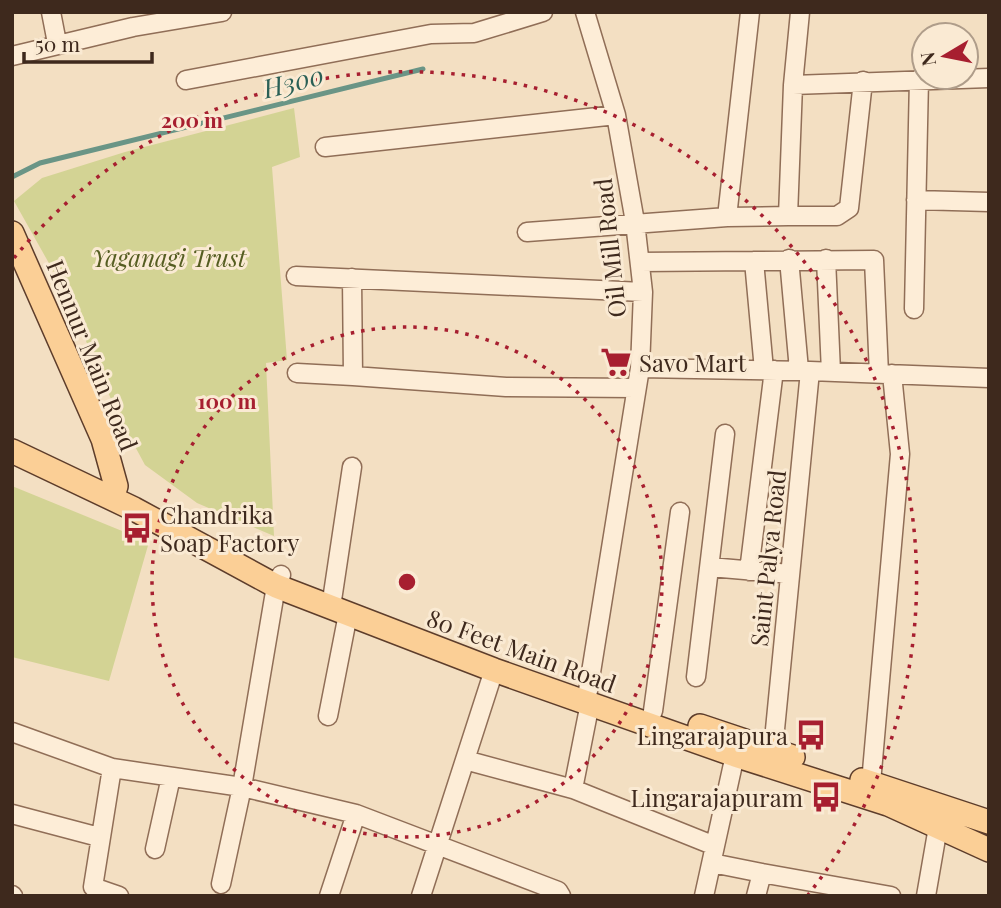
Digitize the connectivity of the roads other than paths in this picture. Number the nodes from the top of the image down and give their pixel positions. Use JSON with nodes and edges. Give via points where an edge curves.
{"nodes":[{"id":1,"x":51,"y":12,"type":"edge"},
{"id":2,"x":222,"y":12,"type":"edge"},
{"id":3,"x":543,"y":12,"type":"edge"},
{"id":4,"x":585,"y":12,"type":"edge"},
{"id":5,"x":750,"y":12,"type":"edge"},
{"id":6,"x":800,"y":12,"type":"edge"},
{"id":7,"x":57,"y":43,"type":"junction"},
{"id":8,"x":12,"y":56,"type":"edge"},
{"id":9,"x":910,"y":79,"type":"edge"},
{"id":10,"x":186,"y":80,"type":"dead end"},
{"id":11,"x":863,"y":81,"type":"junction"},
{"id":12,"x":793,"y":85,"type":"junction"},
{"id":13,"x":919,"y":91,"type":"edge"},
{"id":14,"x":616,"y":115,"type":"junction"},
{"id":15,"x":325,"y":147,"type":"dead end"},
{"id":16,"x":916,"y":200,"type":"junction"},
{"id":17,"x":989,"y":202,"type":"edge"},
{"id":18,"x":788,"y":216,"type":"junction"},
{"id":19,"x":727,"y":217,"type":"junction"},
{"id":20,"x":635,"y":222,"type":"junction"},
{"id":21,"x":527,"y":232,"type":"dead end"},
{"id":22,"x":12,"y":233,"type":"edge"},
{"id":23,"x":789,"y":259,"type":"junction"},
{"id":24,"x":826,"y":259,"type":"junction"},
{"id":25,"x":754,"y":261,"type":"junction"},
{"id":26,"x":640,"y":262,"type":"junction"},
{"id":27,"x":296,"y":276,"type":"dead end"},
{"id":28,"x":352,"y":278,"type":"junction"},
{"id":29,"x":643,"y":292,"type":"junction"},
{"id":30,"x":914,"y":309,"type":"dead end"},
{"id":31,"x":639,"y":368,"type":"junction"},
{"id":32,"x":769,"y":370,"type":"junction"},
{"id":33,"x":804,"y":370,"type":"junction"},
{"id":34,"x":831,"y":372,"type":"junction"},
{"id":35,"x":297,"y":373,"type":"dead end"},
{"id":36,"x":886,"y":374,"type":"junction"},
{"id":37,"x":353,"y":376,"type":"junction"},
{"id":38,"x":989,"y":378,"type":"edge"},
{"id":39,"x":636,"y":388,"type":"junction"},
{"id":40,"x":725,"y":434,"type":"dead end"},
{"id":41,"x":12,"y":436,"type":"edge"},
{"id":42,"x":12,"y":451,"type":"edge"},
{"id":43,"x":352,"y":467,"type":"dead end"},
{"id":44,"x":114,"y":492,"type":"junction"},
{"id":45,"x":680,"y":512,"type":"dead end"},
{"id":46,"x":709,"y":567,"type":"junction"},
{"id":47,"x":749,"y":571,"type":"junction"},
{"id":48,"x":790,"y":574,"type":"junction"},
{"id":49,"x":279,"y":581,"type":"junction"},
{"id":50,"x":337,"y":606,"type":"junction"},
{"id":51,"x":494,"y":670,"type":"junction"},
{"id":52,"x":696,"y":677,"type":"dead end"},
{"id":53,"x":589,"y":697,"type":"junction"},
{"id":54,"x":653,"y":711,"type":"junction"},
{"id":55,"x":328,"y":716,"type":"dead end"},
{"id":56,"x":12,"y":732,"type":"edge"},
{"id":57,"x":773,"y":750,"type":"junction"},
{"id":58,"x":734,"y":755,"type":"junction"},
{"id":59,"x":465,"y":760,"type":"junction"},
{"id":60,"x":112,"y":768,"type":"junction"},
{"id":61,"x":171,"y":777,"type":"junction"},
{"id":62,"x":242,"y":787,"type":"junction"},
{"id":63,"x":573,"y":789,"type":"junction"},
{"id":64,"x":876,"y":795,"type":"junction"},
{"id":65,"x":12,"y":814,"type":"edge"},
{"id":66,"x":356,"y":814,"type":"junction"},
{"id":67,"x":989,"y":822,"type":"edge"},
{"id":68,"x":937,"y":827,"type":"junction"},
{"id":69,"x":99,"y":837,"type":"junction"},
{"id":70,"x":437,"y":845,"type":"junction"},
{"id":71,"x":155,"y":849,"type":"dead end"},
{"id":72,"x":989,"y":850,"type":"edge"},
{"id":73,"x":713,"y":855,"type":"junction"},
{"id":74,"x":762,"y":873,"type":"junction"},
{"id":75,"x":221,"y":884,"type":"dead end"},
{"id":76,"x":92,"y":892,"type":"edge"},
{"id":77,"x":848,"y":892,"type":"edge"},
{"id":78,"x":563,"y":895,"type":"edge"},
{"id":79,"x":120,"y":896,"type":"edge"},
{"id":80,"x":329,"y":896,"type":"edge"},
{"id":81,"x":421,"y":896,"type":"edge"},
{"id":82,"x":704,"y":896,"type":"edge"},
{"id":83,"x":756,"y":896,"type":"edge"},
{"id":84,"x":891,"y":896,"type":"edge"},
{"id":85,"x":926,"y":896,"type":"edge"}],
"edges":[{"from":1,"to":7,"type":"street"},
{"from":2,"to":7,"type":"street"},
{"from":3,"to":10,"type":"street","via":[[474,33],[431,34]]},
{"from":4,"to":14,"type":"street","name":"Oil Mill Road"},
{"from":5,"to":19,"type":"street"},
{"from":6,"to":12,"type":"street"},
{"from":7,"to":8,"type":"street"},
{"from":9,"to":11,"type":"street"},
{"from":11,"to":12,"type":"street"},
{"from":11,"to":18,"type":"street","via":[[849,208],[838,216]]},
{"from":12,"to":18,"type":"street"},
{"from":13,"to":16,"type":"street"},
{"from":14,"to":15,"type":"street"},
{"from":14,"to":20,"type":"street","name":"Oil Mill Road"},
{"from":16,"to":17,"type":"street"},
{"from":16,"to":30,"type":"street"},
{"from":18,"to":19,"type":"street"},
{"from":19,"to":20,"type":"street"},
{"from":20,"to":21,"type":"street"},
{"from":20,"to":26,"type":"street","name":"Oil Mill Road"},
{"from":22,"to":44,"type":"main road","name":"Hennur Main Road","via":[[103,439]]},
{"from":23,"to":24,"type":"street"},
{"from":23,"to":25,"type":"street"},
{"from":23,"to":33,"type":"street","name":"Saint Palya Road"},
{"from":24,"to":34,"type":"street"},
{"from":24,"to":36,"type":"street","via":[[874,260]]},
{"from":25,"to":26,"type":"street"},
{"from":25,"to":32,"type":"street"},
{"from":26,"to":29,"type":"street","name":"Oil Mill Road"},
{"from":27,"to":28,"type":"street"},
{"from":28,"to":29,"type":"street"},
{"from":28,"to":37,"type":"street"},
{"from":29,"to":31,"type":"street","name":"Oil Mill Road"},
{"from":31,"to":32,"type":"street"},
{"from":31,"to":39,"type":"street","name":"Oil Mill Road"},
{"from":32,"to":33,"type":"street"},
{"from":32,"to":47,"type":"street"},
{"from":33,"to":34,"type":"street"},
{"from":33,"to":48,"type":"street","name":"Saint Palya Road"},
{"from":34,"to":36,"type":"street"},
{"from":35,"to":37,"type":"street"},
{"from":36,"to":38,"type":"street"},
{"from":36,"to":64,"type":"street","via":[[900,454]]},
{"from":37,"to":39,"type":"street","via":[[506,387]]},
{"from":39,"to":53,"type":"street","name":"Oil Mill Road"},
{"from":40,"to":46,"type":"street"},
{"from":41,"to":44,"type":"main road","name":"80 Feet Main Road"},
{"from":42,"to":44,"type":"main road","name":"80 Feet Main Road"},
{"from":43,"to":50,"type":"street"},
{"from":44,"to":49,"type":"main road","name":"80 Feet Main Road"},
{"from":45,"to":54,"type":"street"},
{"from":46,"to":47,"type":"street"},
{"from":46,"to":52,"type":"street"},
{"from":47,"to":48,"type":"street"},
{"from":48,"to":57,"type":"street","name":"Saint Palya Road"},
{"from":49,"to":50,"type":"main road","name":"80 Feet Main Road"},
{"from":49,"to":62,"type":"street"},
{"from":50,"to":51,"type":"main road","name":"80 Feet Main Road"},
{"from":50,"to":53,"type":"main road","name":"80 Feet Main Road"},
{"from":50,"to":55,"type":"street"},
{"from":51,"to":53,"type":"main road","name":"80 Feet Main Road"},
{"from":51,"to":59,"type":"street"},
{"from":53,"to":54,"type":"main road","name":"80 Feet Main Road"},
{"from":53,"to":58,"type":"main road","name":"80 Feet Main Road"},
{"from":53,"to":63,"type":"street","name":"Oil Mill Road"},
{"from":54,"to":57,"type":"main road","name":"80 Feet Main Road"},
{"from":56,"to":60,"type":"street"},
{"from":57,"to":64,"type":"main road","name":"80 Feet Main Road"},
{"from":58,"to":64,"type":"main road","name":"80 Feet Main Road"},
{"from":58,"to":73,"type":"street"},
{"from":59,"to":63,"type":"street"},
{"from":59,"to":70,"type":"street"},
{"from":60,"to":61,"type":"street"},
{"from":60,"to":69,"type":"street"},
{"from":61,"to":62,"type":"street"},
{"from":61,"to":71,"type":"street"},
{"from":62,"to":66,"type":"street"},
{"from":62,"to":75,"type":"street"},
{"from":63,"to":73,"type":"street"},
{"from":64,"to":67,"type":"main road","name":"80 Feet Main Road"},
{"from":64,"to":68,"type":"main road","name":"80 Feet Main Road"},
{"from":65,"to":69,"type":"street"},
{"from":66,"to":70,"type":"street"},
{"from":66,"to":80,"type":"street"},
{"from":68,"to":72,"type":"main road","name":"80 Feet Main Road"},
{"from":68,"to":85,"type":"street"},
{"from":69,"to":76,"type":"street"},
{"from":70,"to":78,"type":"street"},
{"from":70,"to":81,"type":"street"},
{"from":73,"to":74,"type":"street"},
{"from":73,"to":82,"type":"street"},
{"from":74,"to":77,"type":"street"},
{"from":74,"to":83,"type":"street"},
{"from":76,"to":79,"type":"street"},
{"from":77,"to":84,"type":"street"}]}
